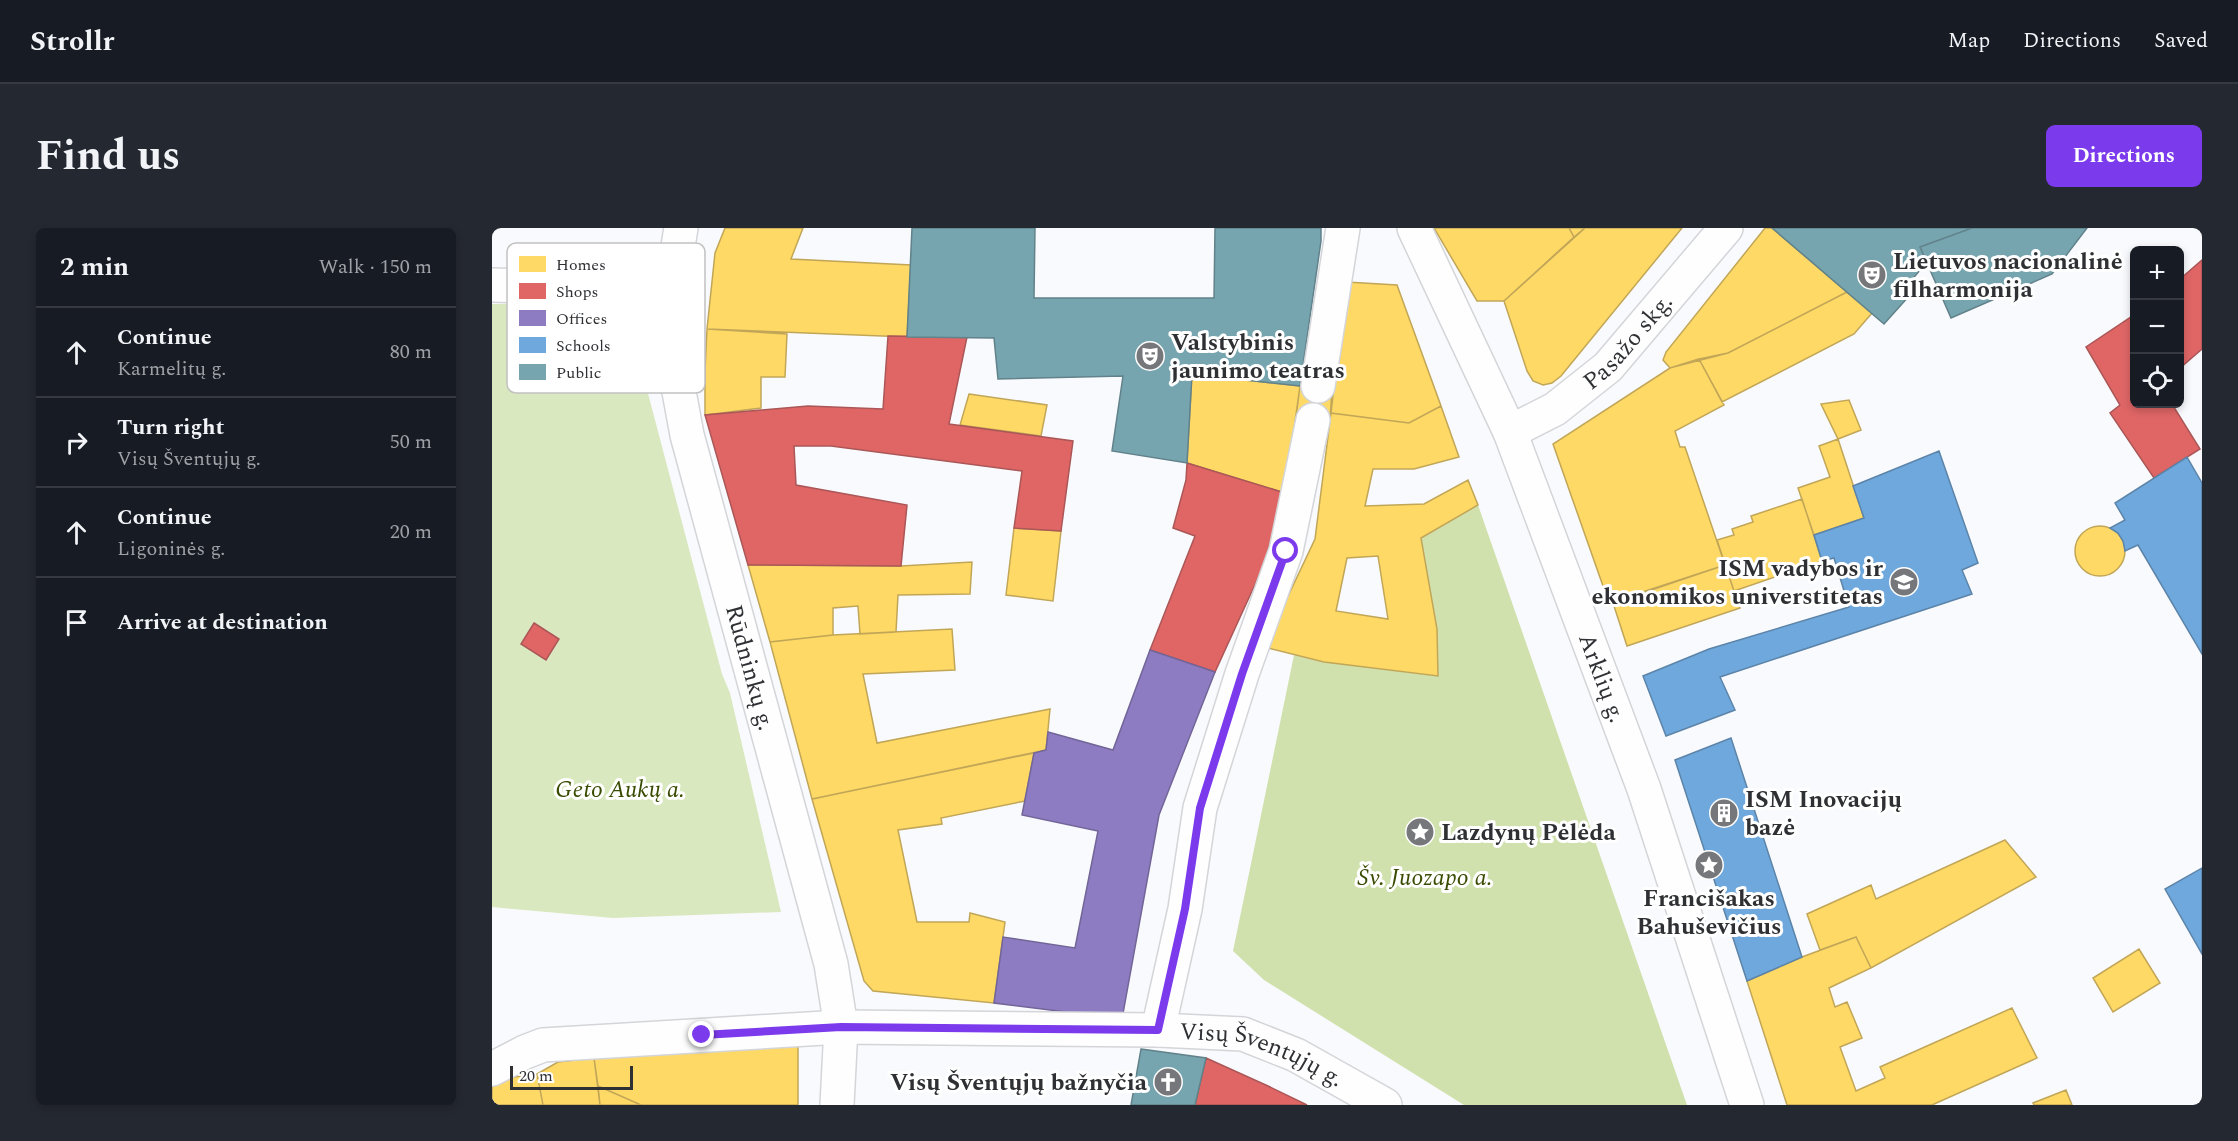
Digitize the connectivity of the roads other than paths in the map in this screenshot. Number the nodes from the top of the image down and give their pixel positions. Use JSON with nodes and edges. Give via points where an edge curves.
{"nodes":[{"id":1,"x":681,"y":228,"type":"edge"},
{"id":2,"x":1343,"y":228,"type":"edge"},
{"id":3,"x":1414,"y":228,"type":"edge"},
{"id":4,"x":1726,"y":228,"type":"edge"},
{"id":5,"x":679,"y":243,"type":"edge"},
{"id":6,"x":492,"y":285,"type":"edge"},
{"id":7,"x":507,"y":285,"type":"edge"},
{"id":8,"x":1318,"y":386,"type":"dead end"},
{"id":9,"x":679,"y":393,"type":"edge"},
{"id":10,"x":1313,"y":420,"type":"dead end"},
{"id":11,"x":1510,"y":432,"type":"junction"},
{"id":12,"x":841,"y":1027,"type":"junction"},
{"id":13,"x":1158,"y":1030,"type":"junction"},
{"id":14,"x":496,"y":1057,"type":"edge"},
{"id":15,"x":837,"y":1105,"type":"edge"},
{"id":16,"x":1384,"y":1105,"type":"edge"},
{"id":17,"x":1747,"y":1105,"type":"edge"}],
"edges":[{"from":1,"to":5,"type":"street","name":"Rūdninkų g."},
{"from":2,"to":8,"type":"street"},
{"from":3,"to":11,"type":"street","name":"Arklių g."},
{"from":4,"to":11,"type":"street","name":"Pasažo skg.","via":[[1608,367],[1555,409]]},
{"from":6,"to":7,"type":"street"},
{"from":9,"to":12,"type":"street","name":"Rūdninkų g.","via":[[687,435],[831,964]]},
{"from":10,"to":13,"type":"street","via":[[1286,551],[1200,808],[1185,909]]},
{"from":11,"to":17,"type":"street","name":"Arklių g.","via":[[1644,789]]},
{"from":12,"to":13,"type":"street","name":"Visų Šventųjų g."},
{"from":12,"to":14,"type":"street","name":"Visų Šventųjų g.","via":[[543,1045]]},
{"from":12,"to":15,"type":"street","name":"Rūdninkų g."},
{"from":13,"to":16,"type":"street","name":"Visų Šventųjų g.","via":[[1243,1034],[1296,1055]]}]}
